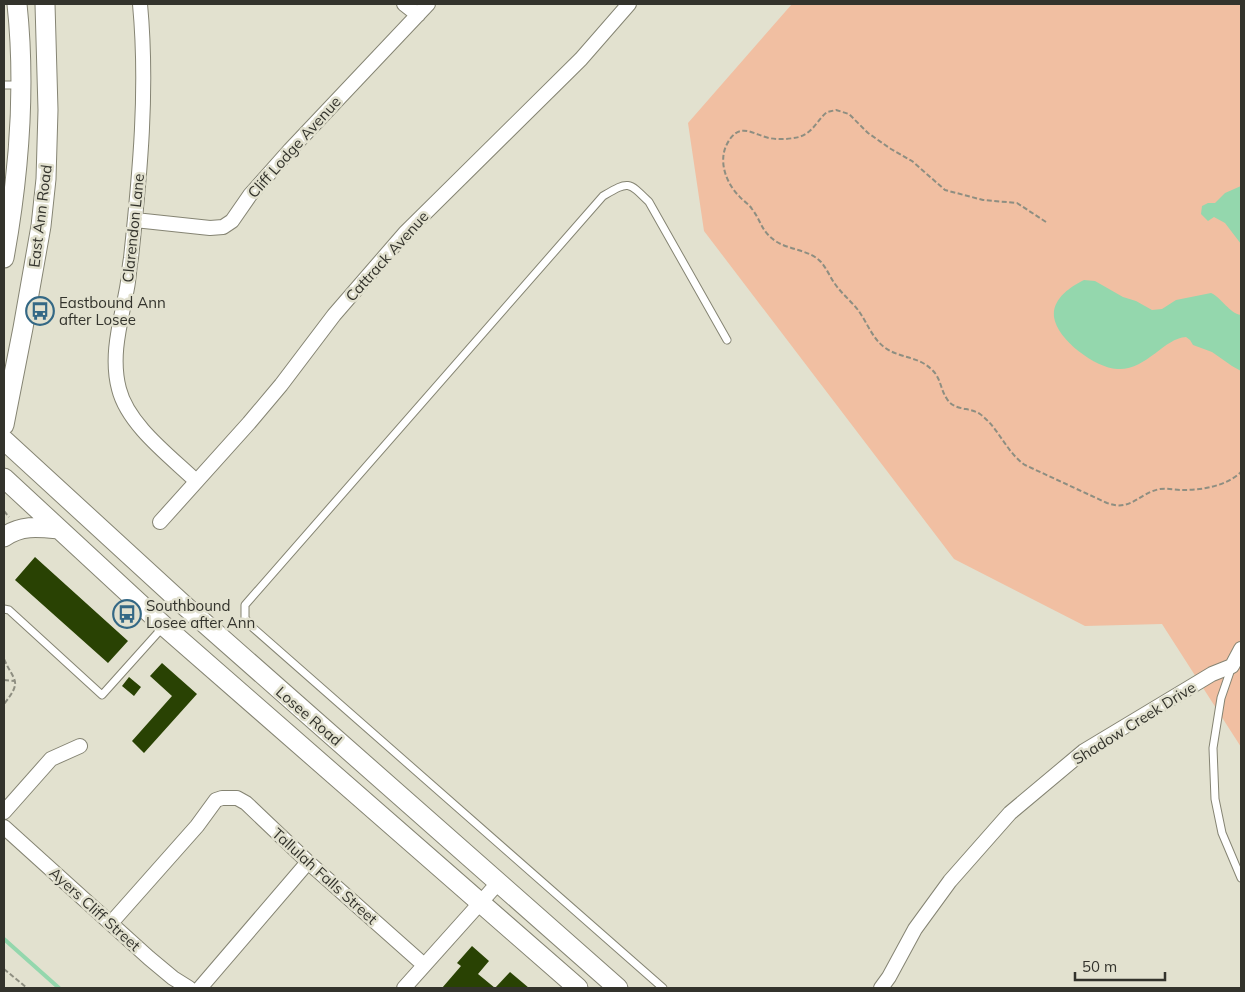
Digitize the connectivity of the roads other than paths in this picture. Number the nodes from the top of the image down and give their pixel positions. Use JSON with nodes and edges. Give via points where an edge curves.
{"nodes":[{"id":1,"x":17,"y":4,"type":"edge"},
{"id":2,"x":45,"y":4,"type":"edge"},
{"id":3,"x":140,"y":4,"type":"edge"},
{"id":4,"x":404,"y":4,"type":"edge"},
{"id":5,"x":428,"y":4,"type":"edge"},
{"id":6,"x":629,"y":4,"type":"edge"},
{"id":7,"x":418,"y":15,"type":"junction"},
{"id":8,"x":12,"y":85,"type":"edge"},
{"id":9,"x":48,"y":85,"type":"junction"},
{"id":10,"x":8,"y":203,"type":"edge"},
{"id":11,"x":135,"y":220,"type":"junction"},
{"id":12,"x":6,"y":238,"type":"edge"},
{"id":13,"x":4,"y":258,"type":"edge"},
{"id":14,"x":727,"y":340,"type":"dead end"},
{"id":15,"x":4,"y":425,"type":"edge"},
{"id":16,"x":4,"y":440,"type":"edge"},
{"id":17,"x":4,"y":478,"type":"edge"},
{"id":18,"x":196,"y":481,"type":"junction"},
{"id":19,"x":160,"y":522,"type":"dead end"},
{"id":20,"x":58,"y":529,"type":"junction"},
{"id":21,"x":4,"y":537,"type":"edge"},
{"id":22,"x":4,"y":609,"type":"edge"},
{"id":23,"x":164,"y":626,"type":"junction"},
{"id":24,"x":1241,"y":649,"type":"edge"},
{"id":25,"x":1232,"y":666,"type":"junction"},
{"id":26,"x":80,"y":746,"type":"dead end"},
{"id":27,"x":4,"y":812,"type":"edge"},
{"id":28,"x":4,"y":828,"type":"edge"},
{"id":29,"x":308,"y":862,"type":"junction"},
{"id":30,"x":1241,"y":878,"type":"edge"},
{"id":31,"x":498,"y":883,"type":"junction"},
{"id":32,"x":480,"y":904,"type":"junction"},
{"id":33,"x":111,"y":924,"type":"junction"},
{"id":34,"x":424,"y":965,"type":"junction"},
{"id":35,"x":189,"y":988,"type":"edge"},
{"id":36,"x":200,"y":988,"type":"edge"},
{"id":37,"x":404,"y":988,"type":"edge"},
{"id":38,"x":578,"y":988,"type":"edge"},
{"id":39,"x":618,"y":988,"type":"edge"},
{"id":40,"x":664,"y":988,"type":"edge"},
{"id":41,"x":881,"y":988,"type":"edge"}],
"edges":[{"from":1,"to":8,"type":"main road","name":"East Ann Road","via":[[20,51]]},
{"from":2,"to":9,"type":"main road","name":"East Ann Road"},
{"from":3,"to":11,"type":"street","name":"Clarendon Lane","via":[[144,108]]},
{"from":4,"to":7,"type":"street"},
{"from":5,"to":7,"type":"street","name":"Cliff Lodge Avenue"},
{"from":6,"to":18,"type":"street","name":"Cattrack Avenue","via":[[581,59],[405,233],[334,315],[281,385]]},
{"from":7,"to":11,"type":"street","name":"Cliff Lodge Avenue","via":[[290,150],[250,195],[232,221],[210,228]]},
{"from":8,"to":9,"type":"main road"},
{"from":8,"to":10,"type":"main road","name":"East Ann Road","via":[[20,132]]},
{"from":9,"to":15,"type":"main road","name":"East Ann Road","via":[[46,179],[41,226]]},
{"from":10,"to":12,"type":"main road","name":"East Ann Road"},
{"from":11,"to":18,"type":"street","name":"Clarendon Lane","via":[[116,346],[115,371],[119,390],[130,414],[142,429]]},
{"from":12,"to":13,"type":"main road","name":"East Ann Road"},
{"from":14,"to":40,"type":"lane","via":[[649,202],[634,187],[622,185],[603,196],[245,605],[245,618],[251,626]]},
{"from":16,"to":31,"type":"main road","name":"Losee Road","via":[[185,606]]},
{"from":17,"to":20,"type":"main road","name":"Losee Road"},
{"from":18,"to":19,"type":"street","name":"Cattrack Avenue"},
{"from":20,"to":21,"type":"main road","via":[[18,529]]},
{"from":20,"to":23,"type":"main road","name":"Losee Road"},
{"from":22,"to":23,"type":"lane","via":[[102,695]]},
{"from":23,"to":32,"type":"main road","name":"Losee Road"},
{"from":24,"to":25,"type":"street"},
{"from":25,"to":30,"type":"lane","via":[[1221,698],[1213,757],[1215,799],[1222,833]]},
{"from":25,"to":41,"type":"street","name":"Shadow Creek Drive","via":[[1212,674],[1084,751],[1010,813],[950,881],[915,929]]},
{"from":26,"to":27,"type":"street","via":[[51,759]]},
{"from":28,"to":33,"type":"street","name":"Ayers Cliff Street"},
{"from":29,"to":33,"type":"street","name":"Tallulah Falls Street","via":[[246,803],[237,798],[222,798],[216,800]]},
{"from":29,"to":34,"type":"street","name":"Tallulah Falls Street"},
{"from":29,"to":36,"type":"street"},
{"from":31,"to":32,"type":"street"},
{"from":31,"to":39,"type":"main road","name":"Losee Road"},
{"from":32,"to":34,"type":"street"},
{"from":32,"to":38,"type":"main road","name":"Losee Road"},
{"from":33,"to":35,"type":"street","name":"Ayers Cliff Street"},
{"from":34,"to":37,"type":"street"}]}
